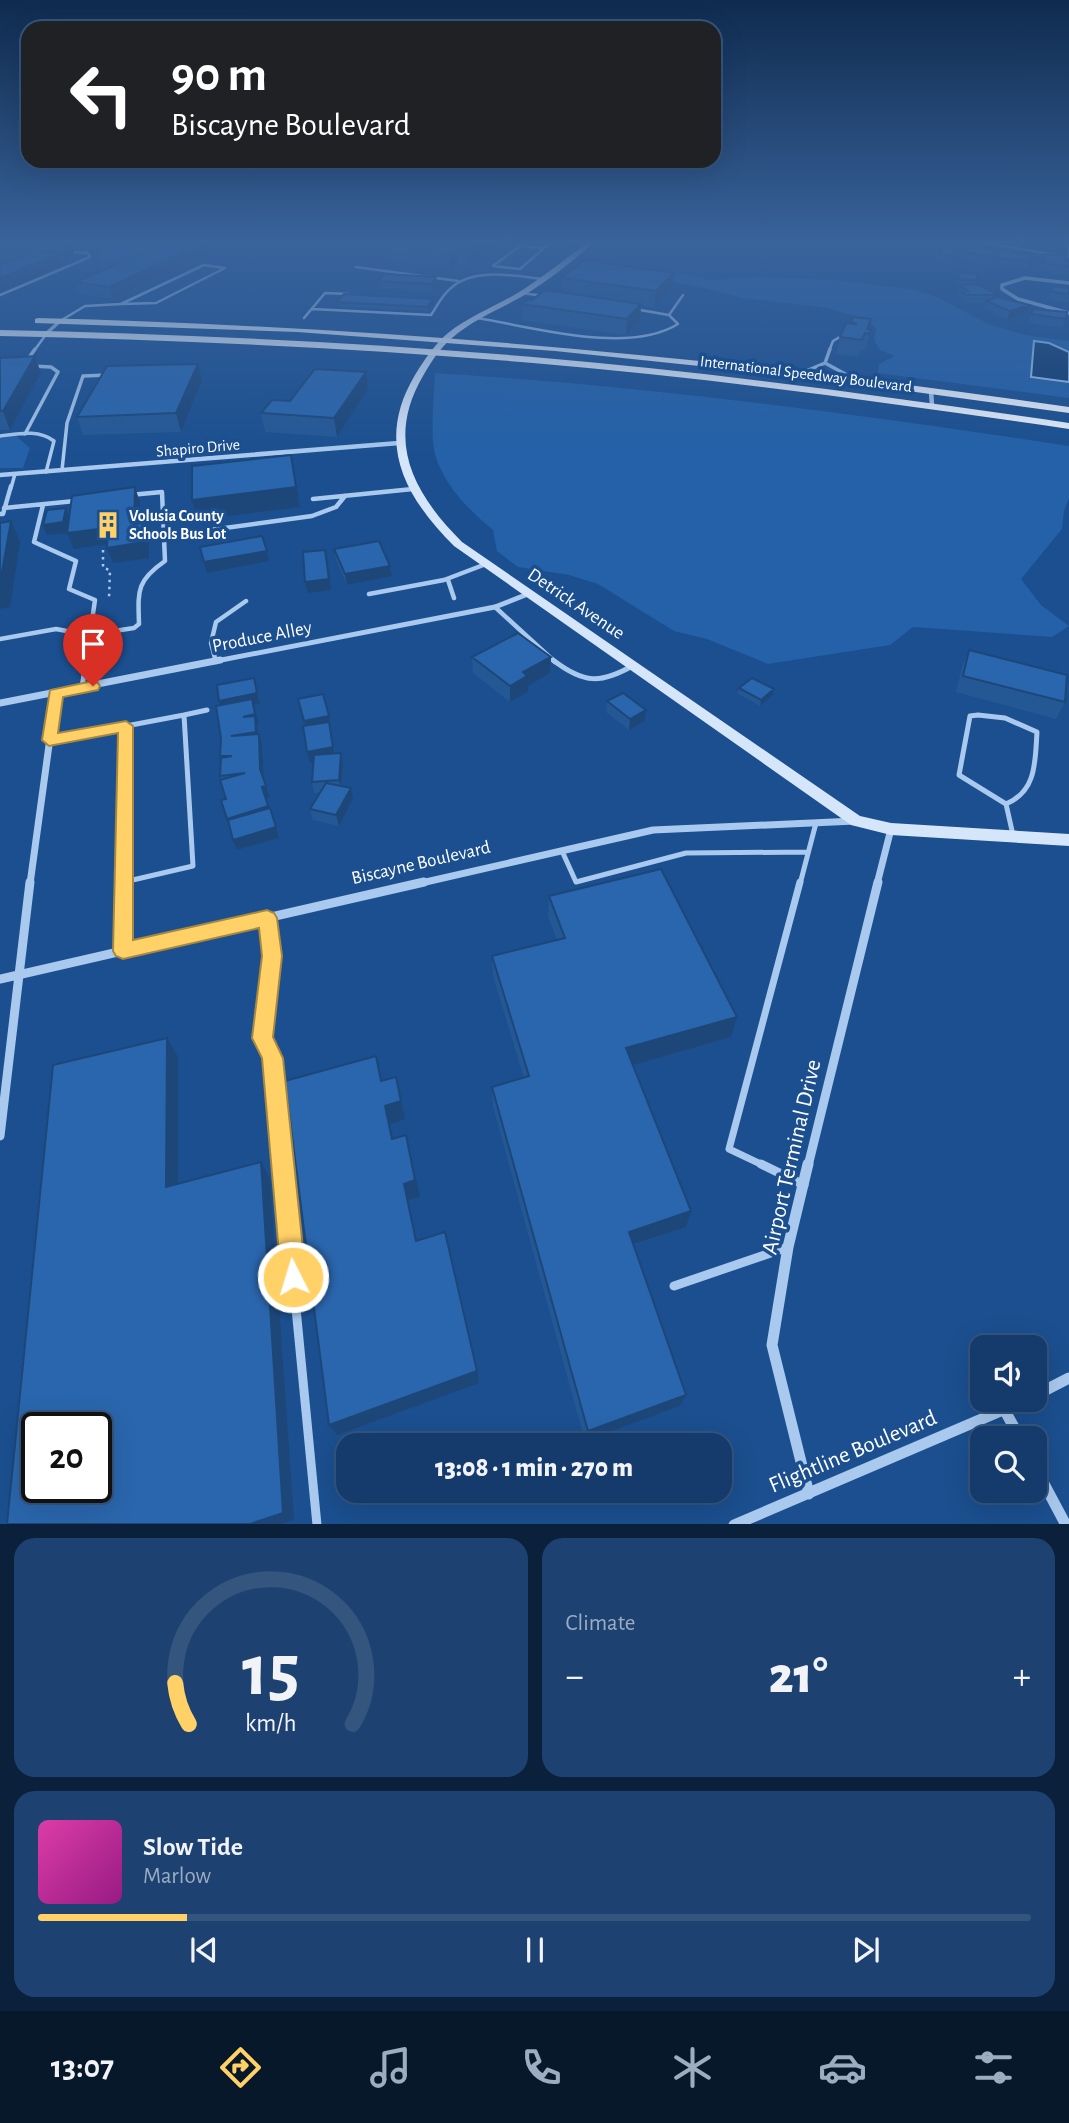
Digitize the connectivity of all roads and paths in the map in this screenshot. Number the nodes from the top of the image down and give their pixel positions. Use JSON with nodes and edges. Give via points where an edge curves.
{"nodes":[{"id":1,"x":73,"y":313,"type":"edge"},
{"id":2,"x":308,"y":313,"type":"edge"},
{"id":3,"x":394,"y":313,"type":"edge"},
{"id":4,"x":432,"y":313,"type":"edge"},
{"id":5,"x":486,"y":313,"type":"edge"},
{"id":6,"x":657,"y":313,"type":"edge"},
{"id":7,"x":669,"y":315,"type":"joint"},
{"id":8,"x":304,"y":318,"type":"junction"},
{"id":9,"x":477,"y":318,"type":"junction"},
{"id":10,"x":24,"y":321,"type":"dead end"},
{"id":11,"x":60,"y":321,"type":"junction"},
{"id":12,"x":265,"y":328,"type":"junction"},
{"id":13,"x":0,"y":333,"type":"edge"},
{"id":14,"x":47,"y":333,"type":"junction"},
{"id":15,"x":844,"y":334,"type":"edge"},
{"id":16,"x":408,"y":337,"type":"junction"},
{"id":17,"x":445,"y":340,"type":"junction"},
{"id":18,"x":435,"y":352,"type":"junction"},
{"id":19,"x":825,"y":363,"type":"junction"},
{"id":20,"x":31,"y":366,"type":"junction"},
{"id":21,"x":27,"y":370,"type":"edge"},
{"id":22,"x":799,"y":374,"type":"junction"},
{"id":23,"x":108,"y":375,"type":"edge"},
{"id":24,"x":858,"y":381,"type":"junction"},
{"id":25,"x":931,"y":391,"type":"junction"},
{"id":26,"x":932,"y":406,"type":"junction"},
{"id":27,"x":1069,"y":410,"type":"edge"},
{"id":28,"x":1069,"y":426,"type":"edge"},
{"id":29,"x":25,"y":434,"type":"junction"},
{"id":30,"x":0,"y":436,"type":"edge"},
{"id":31,"x":399,"y":443,"type":"junction"},
{"id":32,"x":62,"y":470,"type":"junction"},
{"id":33,"x":46,"y":472,"type":"junction"},
{"id":34,"x":15,"y":474,"type":"junction"},
{"id":35,"x":0,"y":475,"type":"edge"},
{"id":36,"x":413,"y":489,"type":"junction"},
{"id":37,"x":122,"y":496,"type":"edge"},
{"id":38,"x":345,"y":496,"type":"junction"},
{"id":39,"x":313,"y":499,"type":"dead end"},
{"id":40,"x":82,"y":500,"type":"edge"},
{"id":41,"x":43,"y":505,"type":"junction"},
{"id":42,"x":2,"y":512,"type":"edge"},
{"id":43,"x":203,"y":531,"type":"dead end"},
{"id":44,"x":486,"y":564,"type":"junction"},
{"id":45,"x":448,"y":580,"type":"junction"},
{"id":46,"x":369,"y":594,"type":"dead end"},
{"id":47,"x":528,"y":594,"type":"junction"},
{"id":48,"x":454,"y":598,"type":"dead end"},
{"id":49,"x":246,"y":601,"type":"dead end"},
{"id":50,"x":495,"y":607,"type":"junction"},
{"id":51,"x":88,"y":635,"type":"junction"},
{"id":52,"x":0,"y":639,"type":"edge"},
{"id":53,"x":216,"y":662,"type":"junction"},
{"id":54,"x":634,"y":665,"type":"junction"},
{"id":55,"x":82,"y":688,"type":"junction"},
{"id":56,"x":56,"y":694,"type":"junction"},
{"id":57,"x":0,"y":703,"type":"edge"},
{"id":58,"x":207,"y":710,"type":"dead end"},
{"id":59,"x":184,"y":715,"type":"junction"},
{"id":60,"x":126,"y":726,"type":"junction"},
{"id":61,"x":49,"y":740,"type":"junction"},
{"id":62,"x":1006,"y":804,"type":"junction"},
{"id":63,"x":856,"y":821,"type":"junction"},
{"id":64,"x":816,"y":823,"type":"junction"},
{"id":65,"x":891,"y":829,"type":"junction"},
{"id":66,"x":1013,"y":835,"type":"junction"},
{"id":67,"x":1069,"y":840,"type":"edge"},
{"id":68,"x":562,"y":851,"type":"junction"},
{"id":69,"x":808,"y":852,"type":"junction"},
{"id":70,"x":124,"y":881,"type":"junction"},
{"id":71,"x":267,"y":918,"type":"junction"},
{"id":72,"x":123,"y":951,"type":"junction"},
{"id":73,"x":17,"y":975,"type":"junction"},
{"id":74,"x":0,"y":979,"type":"edge"},
{"id":75,"x":0,"y":1136,"type":"edge"},
{"id":76,"x":804,"y":1185,"type":"junction"},
{"id":77,"x":788,"y":1247,"type":"junction"},
{"id":78,"x":674,"y":1286,"type":"dead end"},
{"id":79,"x":1069,"y":1378,"type":"edge"},
{"id":80,"x":1047,"y":1389,"type":"edge"},
{"id":81,"x":1003,"y":1412,"type":"edge"},
{"id":82,"x":1047,"y":1489,"type":"edge"},
{"id":83,"x":809,"y":1494,"type":"junction"},
{"id":84,"x":317,"y":1524,"type":"edge"},
{"id":85,"x":734,"y":1524,"type":"edge"},
{"id":86,"x":1066,"y":1524,"type":"edge"}],
"edges":[{"from":1,"to":11,"type":"lane"},
{"from":2,"to":8,"type":"lane"},
{"from":3,"to":4,"type":"lane"},
{"from":5,"to":9,"type":"street","name":"Detrick Avenue"},
{"from":6,"to":7,"type":"lane"},
{"from":7,"to":9,"type":"lane","via":[[678,324],[665,335],[631,338]]},
{"from":8,"to":12,"type":"main road"},
{"from":8,"to":16,"type":"main road","via":[[316,327]]},
{"from":9,"to":17,"type":"street","name":"Detrick Avenue"},
{"from":10,"to":11,"type":"main road","name":"International Speedway Boulevard"},
{"from":11,"to":12,"type":"main road","name":"International Speedway Boulevard"},
{"from":11,"to":14,"type":"street"},
{"from":12,"to":16,"type":"main road","name":"International Speedway Boulevard"},
{"from":13,"to":14,"type":"main road","name":"International Speedway Boulevard"},
{"from":14,"to":18,"type":"main road","name":"International Speedway Boulevard"},
{"from":14,"to":20,"type":"lane","via":[[23,364]]},
{"from":15,"to":19,"type":"lane","via":[[833,341]]},
{"from":16,"to":17,"type":"main road","name":"International Speedway Boulevard"},
{"from":17,"to":18,"type":"street","name":"Detrick Avenue"},
{"from":17,"to":22,"type":"main road","name":"International Speedway Boulevard"},
{"from":18,"to":26,"type":"main road","name":"International Speedway Boulevard","via":[[664,373]]},
{"from":18,"to":31,"type":"street","name":"Detrick Avenue","via":[[414,380],[401,413]]},
{"from":19,"to":22,"type":"lane"},
{"from":19,"to":24,"type":"lane"},
{"from":20,"to":21,"type":"lane"},
{"from":20,"to":29,"type":"lane","via":[[58,372]]},
{"from":22,"to":24,"type":"main road","name":"International Speedway Boulevard"},
{"from":23,"to":32,"type":"lane","via":[[83,376],[67,423]]},
{"from":24,"to":25,"type":"main road","name":"International Speedway Boulevard"},
{"from":25,"to":26,"type":"street","name":"International Speedway Boulevard"},
{"from":25,"to":27,"type":"main road","name":"International Speedway Boulevard"},
{"from":26,"to":28,"type":"main road","name":"International Speedway Boulevard"},
{"from":29,"to":30,"type":"lane"},
{"from":29,"to":33,"type":"lane","via":[[44,434],[54,441]]},
{"from":31,"to":32,"type":"street","name":"Shapiro Drive"},
{"from":31,"to":36,"type":"street","name":"Detrick Avenue"},
{"from":32,"to":33,"type":"street","name":"Shapiro Drive"},
{"from":33,"to":34,"type":"street","name":"Shapiro Drive"},
{"from":34,"to":35,"type":"street","name":"Shapiro Drive"},
{"from":34,"to":42,"type":"lane"},
{"from":36,"to":38,"type":"lane"},
{"from":36,"to":44,"type":"street","name":"Detrick Avenue","via":[[434,523]]},
{"from":37,"to":51,"type":"lane","via":[[162,492],[165,561],[139,580],[139,624]]},
{"from":38,"to":39,"type":"lane"},
{"from":38,"to":43,"type":"lane","via":[[336,507],[312,516]]},
{"from":40,"to":41,"type":"lane"},
{"from":41,"to":42,"type":"lane"},
{"from":41,"to":51,"type":"lane","via":[[34,542],[76,561],[69,589],[95,600]]},
{"from":44,"to":45,"type":"lane"},
{"from":44,"to":47,"type":"street","name":"Detrick Avenue"},
{"from":45,"to":46,"type":"lane"},
{"from":45,"to":48,"type":"lane"},
{"from":47,"to":50,"type":"street","name":"Produce Alley"},
{"from":47,"to":54,"type":"street","name":"Detrick Avenue"},
{"from":49,"to":53,"type":"lane","via":[[216,622],[211,643]]},
{"from":50,"to":53,"type":"street","name":"Produce Alley"},
{"from":50,"to":54,"type":"lane","via":[[578,677],[607,678]]},
{"from":51,"to":52,"type":"lane","via":[[56,629]]},
{"from":51,"to":55,"type":"lane"},
{"from":53,"to":55,"type":"street","name":"Produce Alley"},
{"from":54,"to":63,"type":"street","name":"Detrick Avenue"},
{"from":55,"to":56,"type":"street","name":"Produce Alley"},
{"from":56,"to":57,"type":"street","name":"Produce Alley"},
{"from":56,"to":61,"type":"street"},
{"from":58,"to":59,"type":"lane"},
{"from":59,"to":60,"type":"lane"},
{"from":59,"to":70,"type":"lane","via":[[193,866]]},
{"from":60,"to":61,"type":"lane"},
{"from":60,"to":70,"type":"lane"},
{"from":61,"to":73,"type":"street"},
{"from":62,"to":62,"type":"lane","via":[[1016,802],[1030,788],[1037,732],[1009,720],[970,716],[960,775]]},
{"from":62,"to":66,"type":"lane"},
{"from":63,"to":64,"type":"street","name":"Biscayne Boulevard"},
{"from":63,"to":65,"type":"street"},
{"from":64,"to":68,"type":"street","name":"Biscayne Boulevard","via":[[653,830]]},
{"from":64,"to":69,"type":"lane"},
{"from":65,"to":66,"type":"street"},
{"from":65,"to":76,"type":"street","name":"Airport Terminal Drive"},
{"from":66,"to":67,"type":"street"},
{"from":68,"to":69,"type":"lane","via":[[576,882],[686,853]]},
{"from":68,"to":71,"type":"street","name":"Biscayne Boulevard"},
{"from":69,"to":76,"type":"lane","via":[[729,1149]]},
{"from":70,"to":72,"type":"lane"},
{"from":71,"to":72,"type":"street","name":"Biscayne Boulevard"},
{"from":71,"to":84,"type":"lane","via":[[272,956],[263,1038],[272,1058]]},
{"from":72,"to":73,"type":"street","name":"Biscayne Boulevard"},
{"from":73,"to":74,"type":"street","name":"Biscayne Boulevard"},
{"from":73,"to":75,"type":"street"},
{"from":76,"to":77,"type":"street","name":"Airport Terminal Drive"},
{"from":77,"to":78,"type":"lane"},
{"from":77,"to":83,"type":"street","name":"Airport Terminal Drive","via":[[772,1345]]},
{"from":79,"to":80,"type":"street"},
{"from":81,"to":83,"type":"street","name":"Flightline Boulevard"},
{"from":82,"to":86,"type":"street"},
{"from":83,"to":85,"type":"street","name":"Flightline Boulevard"}]}
